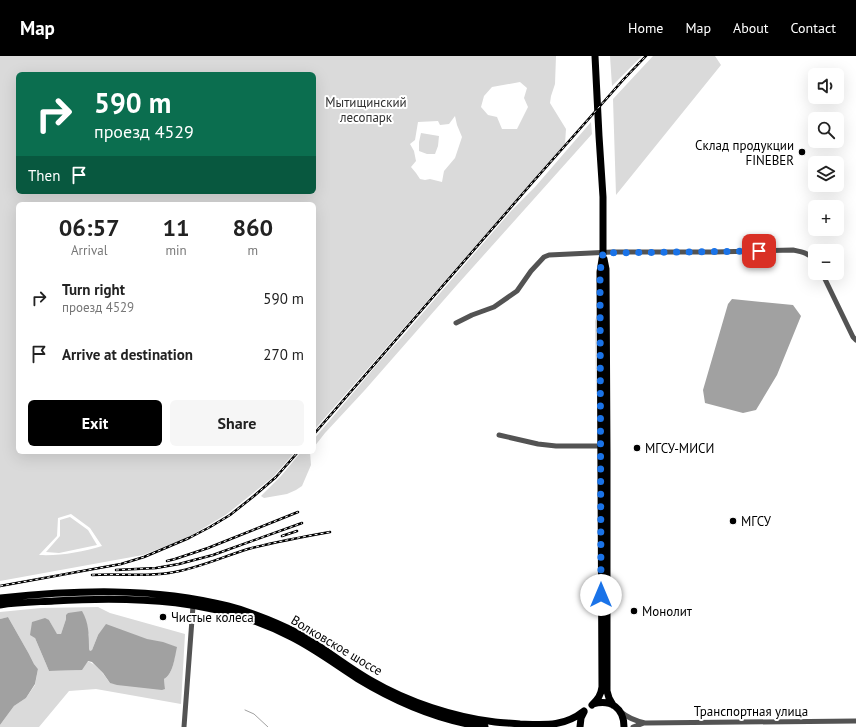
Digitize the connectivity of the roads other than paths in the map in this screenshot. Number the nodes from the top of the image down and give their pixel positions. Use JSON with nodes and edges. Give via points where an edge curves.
{"nodes":[{"id":1,"x":595,"y":56,"type":"edge"},
{"id":2,"x":603,"y":253,"type":"junction"},
{"id":3,"x":808,"y":255,"type":"edge"},
{"id":4,"x":825,"y":280,"type":"edge"},
{"id":5,"x":456,"y":323,"type":"dead end"},
{"id":6,"x":856,"y":340,"type":"edge"},
{"id":7,"x":499,"y":435,"type":"dead end"},
{"id":8,"x":601,"y":446,"type":"junction"},
{"id":9,"x":0,"y":598,"type":"edge"},
{"id":10,"x":0,"y":605,"type":"edge"},
{"id":11,"x":193,"y":606,"type":"junction"},
{"id":12,"x":592,"y":705,"type":"junction"},
{"id":13,"x":616,"y":707,"type":"junction"},
{"id":14,"x":584,"y":711,"type":"junction"},
{"id":15,"x":856,"y":721,"type":"edge"},
{"id":16,"x":645,"y":723,"type":"junction"},
{"id":17,"x":184,"y":727,"type":"edge"},
{"id":18,"x":485,"y":727,"type":"edge"},
{"id":19,"x":580,"y":727,"type":"edge"},
{"id":20,"x":624,"y":727,"type":"edge"},
{"id":21,"x":632,"y":727,"type":"edge"}],
"edges":[{"from":1,"to":2,"type":"main road","via":[[603,197]]},
{"from":2,"to":3,"type":"street","via":[[792,250]]},
{"from":2,"to":5,"type":"street","via":[[544,257],[517,291],[494,307]]},
{"from":2,"to":8,"type":"main road","via":[[600,272]]},
{"from":2,"to":13,"type":"main road","via":[[606,269],[607,691]]},
{"from":4,"to":6,"type":"street"},
{"from":7,"to":8,"type":"street","via":[[556,446]]},
{"from":8,"to":12,"type":"main road","via":[[602,687],[599,698]]},
{"from":9,"to":14,"type":"main road","name":"Волковское шоссе","via":[[132,592],[205,601],[236,608],[285,627],[383,687],[437,709],[495,722],[541,724],[563,723]]},
{"from":10,"to":11,"type":"main road","name":"Волковское шоссе","via":[[104,599],[144,600]]},
{"from":11,"to":17,"type":"street"},
{"from":11,"to":18,"type":"main road","name":"Волковское шоссе","via":[[227,612],[273,628],[291,636],[393,698],[431,713]]},
{"from":12,"to":13,"type":"main road","via":[[602,703]]},
{"from":12,"to":14,"type":"main road","name":"Волковское шоссе"},
{"from":13,"to":16,"type":"street","name":"Транспортная улица","via":[[630,718]]},
{"from":13,"to":20,"type":"main road","via":[[623,716]]},
{"from":14,"to":19,"type":"main road"},
{"from":15,"to":16,"type":"street","name":"Транспортная улица"},
{"from":16,"to":21,"type":"street","name":"Транспортная улица"}]}
